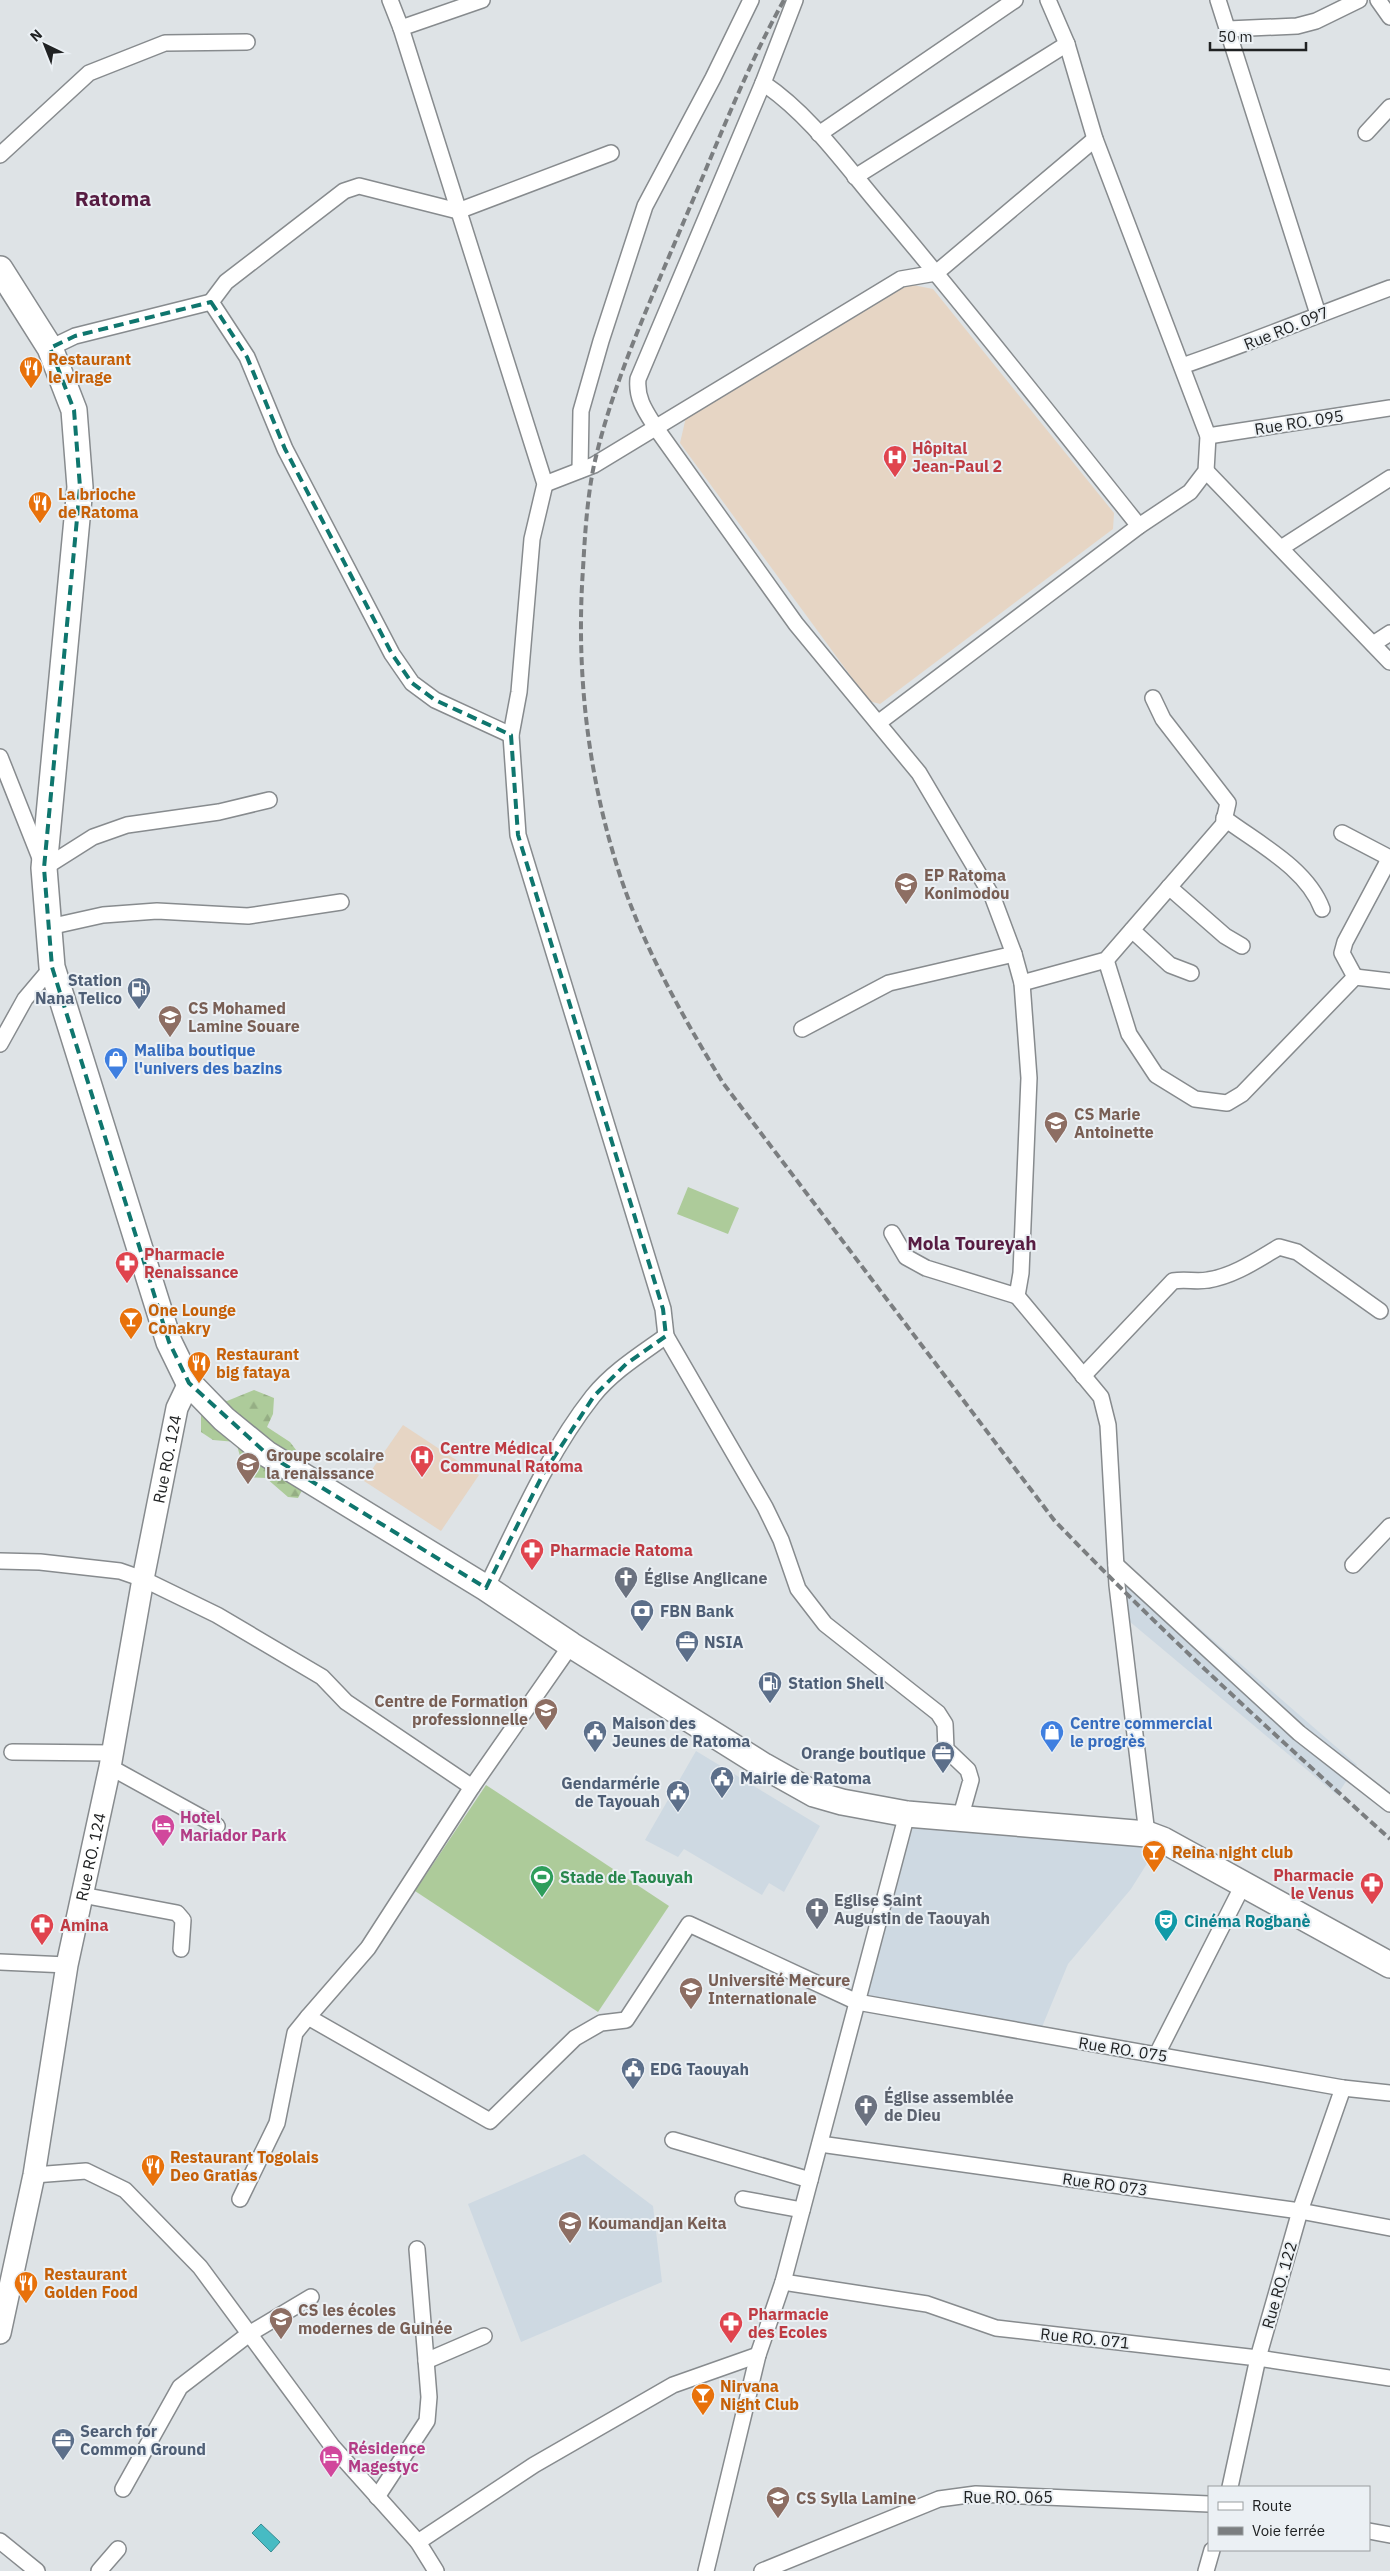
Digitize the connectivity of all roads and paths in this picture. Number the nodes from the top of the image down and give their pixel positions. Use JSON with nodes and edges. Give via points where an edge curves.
{"nodes":[{"id":1,"x":390,"y":0,"type":"edge"},
{"id":2,"x":482,"y":0,"type":"edge"},
{"id":3,"x":751,"y":0,"type":"edge"},
{"id":4,"x":795,"y":0,"type":"edge"},
{"id":5,"x":1015,"y":0,"type":"edge"},
{"id":6,"x":1048,"y":0,"type":"edge"},
{"id":7,"x":1218,"y":0,"type":"edge"},
{"id":8,"x":1360,"y":0,"type":"edge"},
{"id":9,"x":1378,"y":0,"type":"edge"},
{"id":10,"x":1390,"y":17,"type":"edge"},
{"id":11,"x":401,"y":28,"type":"junction"},
{"id":12,"x":1228,"y":29,"type":"junction"},
{"id":13,"x":247,"y":42,"type":"dead end"},
{"id":14,"x":1067,"y":44,"type":"junction"},
{"id":15,"x":763,"y":84,"type":"junction"},
{"id":16,"x":1390,"y":107,"type":"edge"},
{"id":17,"x":1366,"y":133,"type":"dead end"},
{"id":18,"x":819,"y":134,"type":"junction"},
{"id":19,"x":1095,"y":139,"type":"junction"},
{"id":20,"x":611,"y":153,"type":"dead end"},
{"id":21,"x":0,"y":155,"type":"edge"},
{"id":22,"x":855,"y":177,"type":"junction"},
{"id":23,"x":458,"y":211,"type":"junction"},
{"id":24,"x":0,"y":269,"type":"edge"},
{"id":25,"x":936,"y":272,"type":"junction"},
{"id":26,"x":1390,"y":288,"type":"edge"},
{"id":27,"x":211,"y":302,"type":"junction"},
{"id":28,"x":1318,"y":314,"type":"junction"},
{"id":29,"x":50,"y":348,"type":"junction"},
{"id":30,"x":1182,"y":366,"type":"junction"},
{"id":31,"x":1390,"y":408,"type":"edge"},
{"id":32,"x":656,"y":428,"type":"junction"},
{"id":33,"x":1208,"y":436,"type":"junction"},
{"id":34,"x":580,"y":470,"type":"junction"},
{"id":35,"x":1206,"y":471,"type":"junction"},
{"id":36,"x":1390,"y":478,"type":"edge"},
{"id":37,"x":545,"y":484,"type":"junction"},
{"id":38,"x":1139,"y":526,"type":"junction"},
{"id":39,"x":1281,"y":548,"type":"junction"},
{"id":40,"x":1390,"y":633,"type":"edge"},
{"id":41,"x":1373,"y":644,"type":"junction"},
{"id":42,"x":1390,"y":662,"type":"edge"},
{"id":43,"x":1153,"y":698,"type":"dead end"},
{"id":44,"x":878,"y":723,"type":"junction"},
{"id":45,"x":512,"y":736,"type":"junction"},
{"id":46,"x":0,"y":757,"type":"edge"},
{"id":47,"x":269,"y":800,"type":"dead end"},
{"id":48,"x":1224,"y":818,"type":"junction"},
{"id":49,"x":1342,"y":833,"type":"dead end"},
{"id":50,"x":44,"y":868,"type":"junction"},
{"id":51,"x":1169,"y":887,"type":"junction"},
{"id":52,"x":341,"y":902,"type":"dead end"},
{"id":53,"x":1322,"y":909,"type":"dead end"},
{"id":54,"x":49,"y":927,"type":"junction"},
{"id":55,"x":1132,"y":930,"type":"junction"},
{"id":56,"x":1242,"y":946,"type":"dead end"},
{"id":57,"x":1014,"y":954,"type":"junction"},
{"id":58,"x":1106,"y":960,"type":"junction"},
{"id":59,"x":52,"y":966,"type":"junction"},
{"id":60,"x":1191,"y":973,"type":"dead end"},
{"id":61,"x":1354,"y":978,"type":"junction"},
{"id":62,"x":1390,"y":981,"type":"edge"},
{"id":63,"x":1022,"y":983,"type":"junction"},
{"id":64,"x":802,"y":1029,"type":"dead end"},
{"id":65,"x":0,"y":1044,"type":"edge"},
{"id":66,"x":892,"y":1233,"type":"dead end"},
{"id":67,"x":1017,"y":1296,"type":"junction"},
{"id":68,"x":1380,"y":1311,"type":"dead end"},
{"id":69,"x":666,"y":1336,"type":"junction"},
{"id":70,"x":1083,"y":1376,"type":"junction"},
{"id":71,"x":189,"y":1383,"type":"junction"},
{"id":72,"x":1390,"y":1526,"type":"edge"},
{"id":73,"x":0,"y":1561,"type":"edge"},
{"id":74,"x":1116,"y":1565,"type":"junction"},
{"id":75,"x":1353,"y":1565,"type":"dead end"},
{"id":76,"x":142,"y":1579,"type":"junction"},
{"id":77,"x":486,"y":1588,"type":"junction"},
{"id":78,"x":571,"y":1645,"type":"junction"},
{"id":79,"x":12,"y":1752,"type":"dead end"},
{"id":80,"x":111,"y":1760,"type":"junction"},
{"id":81,"x":472,"y":1787,"type":"junction"},
{"id":82,"x":1390,"y":1804,"type":"edge"},
{"id":83,"x":907,"y":1814,"type":"junction"},
{"id":84,"x":960,"y":1819,"type":"junction"},
{"id":85,"x":217,"y":1826,"type":"dead end"},
{"id":86,"x":1147,"y":1834,"type":"junction"},
{"id":87,"x":1244,"y":1885,"type":"junction"},
{"id":88,"x":82,"y":1895,"type":"junction"},
{"id":89,"x":180,"y":1949,"type":"dead end"},
{"id":90,"x":0,"y":1962,"type":"edge"},
{"id":91,"x":67,"y":1965,"type":"junction"},
{"id":92,"x":1390,"y":1965,"type":"edge"},
{"id":93,"x":857,"y":2002,"type":"junction"},
{"id":94,"x":308,"y":2017,"type":"junction"},
{"id":95,"x":1157,"y":2054,"type":"junction"},
{"id":96,"x":1343,"y":2088,"type":"junction"},
{"id":97,"x":1390,"y":2094,"type":"edge"},
{"id":98,"x":673,"y":2140,"type":"dead end"},
{"id":99,"x":820,"y":2144,"type":"junction"},
{"id":100,"x":34,"y":2175,"type":"junction"},
{"id":101,"x":810,"y":2180,"type":"junction"},
{"id":102,"x":240,"y":2199,"type":"dead end"},
{"id":103,"x":743,"y":2199,"type":"dead end"},
{"id":104,"x":802,"y":2210,"type":"junction"},
{"id":105,"x":1300,"y":2211,"type":"junction"},
{"id":106,"x":1390,"y":2228,"type":"edge"},
{"id":107,"x":417,"y":2249,"type":"dead end"},
{"id":108,"x":783,"y":2282,"type":"junction"},
{"id":109,"x":310,"y":2297,"type":"dead end"},
{"id":110,"x":0,"y":2333,"type":"edge"},
{"id":111,"x":249,"y":2334,"type":"junction"},
{"id":112,"x":484,"y":2336,"type":"dead end"},
{"id":113,"x":758,"y":2355,"type":"junction"},
{"id":114,"x":1258,"y":2358,"type":"junction"},
{"id":115,"x":426,"y":2361,"type":"junction"},
{"id":116,"x":1390,"y":2378,"type":"edge"},
{"id":117,"x":1230,"y":2486,"type":"edge"},
{"id":118,"x":123,"y":2489,"type":"dead end"},
{"id":119,"x":377,"y":2497,"type":"junction"},
{"id":120,"x":1208,"y":2504,"type":"edge"},
{"id":121,"x":1370,"y":2531,"type":"edge"},
{"id":122,"x":1390,"y":2535,"type":"edge"},
{"id":123,"x":0,"y":2541,"type":"edge"},
{"id":124,"x":418,"y":2542,"type":"junction"},
{"id":125,"x":118,"y":2549,"type":"dead end"},
{"id":126,"x":1212,"y":2551,"type":"edge"},
{"id":127,"x":37,"y":2571,"type":"edge"},
{"id":128,"x":99,"y":2571,"type":"edge"},
{"id":129,"x":436,"y":2571,"type":"edge"},
{"id":130,"x":706,"y":2571,"type":"edge"},
{"id":131,"x":762,"y":2571,"type":"edge"},
{"id":132,"x":1206,"y":2571,"type":"edge"}],
"edges":[{"from":1,"to":11,"type":"street"},
{"from":2,"to":11,"type":"street"},
{"from":3,"to":34,"type":"street","via":[[645,206],[582,411]]},
{"from":4,"to":15,"type":"street"},
{"from":5,"to":18,"type":"street"},
{"from":6,"to":14,"type":"street"},
{"from":7,"to":12,"type":"street"},
{"from":8,"to":12,"type":"street","via":[[1316,21],[1297,26]]},
{"from":9,"to":10,"type":"street"},
{"from":11,"to":23,"type":"street"},
{"from":12,"to":28,"type":"street"},
{"from":13,"to":21,"type":"street","via":[[165,44],[89,72]]},
{"from":14,"to":19,"type":"street"},
{"from":14,"to":22,"type":"street"},
{"from":15,"to":18,"type":"street","via":[[781,95]]},
{"from":15,"to":32,"type":"street","via":[[638,379],[637,391],[641,402]]},
{"from":16,"to":17,"type":"street"},
{"from":18,"to":22,"type":"street"},
{"from":19,"to":25,"type":"street"},
{"from":19,"to":30,"type":"street"},
{"from":20,"to":23,"type":"street"},
{"from":22,"to":25,"type":"street"},
{"from":23,"to":27,"type":"street","via":[[359,186],[344,190],[226,282]]},
{"from":23,"to":37,"type":"street"},
{"from":24,"to":29,"type":"main road"},
{"from":25,"to":32,"type":"street","via":[[901,279]]},
{"from":25,"to":38,"type":"street"},
{"from":26,"to":28,"type":"street","name":"Rue RO. 097"},
{"from":27,"to":29,"type":"street","via":[[75,336]]},
{"from":27,"to":45,"type":"street","via":[[247,358],[285,449],[392,654],[412,683],[435,700]]},
{"from":28,"to":30,"type":"street","name":"Rue RO. 097","via":[[1271,335]]},
{"from":29,"to":50,"type":"main road","via":[[74,410],[80,487]]},
{"from":30,"to":33,"type":"street"},
{"from":31,"to":33,"type":"street","name":"Rue RO. 095"},
{"from":32,"to":34,"type":"street"},
{"from":32,"to":44,"type":"street","via":[[796,624]]},
{"from":33,"to":35,"type":"street"},
{"from":34,"to":37,"type":"street"},
{"from":35,"to":38,"type":"street","via":[[1190,492]]},
{"from":35,"to":39,"type":"street"},
{"from":36,"to":39,"type":"street"},
{"from":37,"to":45,"type":"street","via":[[532,539],[520,692]]},
{"from":38,"to":44,"type":"street"},
{"from":39,"to":41,"type":"street"},
{"from":40,"to":41,"type":"street"},
{"from":41,"to":42,"type":"street"},
{"from":43,"to":48,"type":"street","via":[[1163,718],[1228,803]]},
{"from":44,"to":57,"type":"street","via":[[918,772],[954,830],[993,898]]},
{"from":45,"to":69,"type":"street","via":[[518,835],[663,1309]]},
{"from":46,"to":50,"type":"street"},
{"from":47,"to":50,"type":"street","via":[[219,812],[127,825],[93,837]]},
{"from":48,"to":51,"type":"street","via":[[1222,825]]},
{"from":48,"to":53,"type":"street","via":[[1250,838],[1272,849],[1317,894]]},
{"from":49,"to":61,"type":"street","via":[[1388,857],[1345,942],[1342,953]]},
{"from":50,"to":54,"type":"main road"},
{"from":51,"to":55,"type":"street"},
{"from":51,"to":56,"type":"street","via":[[1225,936]]},
{"from":52,"to":54,"type":"street","via":[[248,916],[157,911],[103,914]]},
{"from":54,"to":59,"type":"main road"},
{"from":55,"to":58,"type":"street"},
{"from":55,"to":60,"type":"street","via":[[1170,964]]},
{"from":57,"to":63,"type":"street"},
{"from":57,"to":64,"type":"street","via":[[889,983]]},
{"from":58,"to":61,"type":"street","via":[[1129,1034],[1156,1075],[1195,1099],[1227,1103],[1242,1094]]},
{"from":58,"to":63,"type":"street"},
{"from":59,"to":65,"type":"street","via":[[25,999]]},
{"from":59,"to":71,"type":"main road","via":[[169,1342]]},
{"from":61,"to":62,"type":"street"},
{"from":63,"to":67,"type":"street","via":[[1029,1078],[1021,1273]]},
{"from":66,"to":67,"type":"street","via":[[906,1257],[926,1268]]},
{"from":67,"to":70,"type":"street"},
{"from":68,"to":70,"type":"street","via":[[1297,1252],[1278,1246],[1248,1266],[1224,1276],[1173,1281]]},
{"from":69,"to":77,"type":"street","via":[[626,1364],[594,1396],[543,1474]]},
{"from":69,"to":84,"type":"street","via":[[765,1507],[798,1588],[825,1624],[938,1713],[945,1724],[946,1749],[968,1770],[971,1780]]},
{"from":70,"to":74,"type":"street","via":[[1101,1397],[1108,1425]]},
{"from":71,"to":76,"type":"street","name":"Rue RO. 124","via":[[177,1408]]},
{"from":71,"to":77,"type":"main road","via":[[224,1419],[268,1454]]},
{"from":72,"to":75,"type":"street"},
{"from":73,"to":76,"type":"street","via":[[120,1571]]},
{"from":74,"to":82,"type":"street","via":[[1299,1733]]},
{"from":74,"to":86,"type":"street"},
{"from":76,"to":80,"type":"street","name":"Rue RO. 124"},
{"from":76,"to":81,"type":"street","via":[[217,1615],[322,1677],[346,1702]]},
{"from":77,"to":78,"type":"main road"},
{"from":78,"to":81,"type":"street"},
{"from":78,"to":83,"type":"main road","via":[[814,1794]]},
{"from":79,"to":80,"type":"street"},
{"from":80,"to":85,"type":"street"},
{"from":80,"to":88,"type":"street","name":"Rue RO. 124"},
{"from":81,"to":94,"type":"street","via":[[368,1948]]},
{"from":83,"to":84,"type":"main road"},
{"from":83,"to":93,"type":"street"},
{"from":84,"to":86,"type":"main road"},
{"from":86,"to":87,"type":"main road"},
{"from":87,"to":92,"type":"main road"},
{"from":87,"to":95,"type":"street"},
{"from":88,"to":89,"type":"street","via":[[177,1913],[183,1920]]},
{"from":88,"to":91,"type":"street","name":"Rue RO. 124"},
{"from":90,"to":91,"type":"street"},
{"from":91,"to":100,"type":"street","name":"Rue RO. 124"},
{"from":93,"to":94,"type":"street","name":"Rue RO. 075","via":[[689,1924],[626,2020],[601,2023],[575,2038],[490,2121]]},
{"from":93,"to":95,"type":"street","name":"Rue RO. 075"},
{"from":93,"to":99,"type":"street"},
{"from":94,"to":102,"type":"street","via":[[296,2033],[277,2123]]},
{"from":95,"to":96,"type":"street","name":"Rue RO. 075"},
{"from":96,"to":97,"type":"street","name":"Rue RO. 075"},
{"from":96,"to":105,"type":"street","name":"Rue RO. 122"},
{"from":98,"to":101,"type":"street"},
{"from":99,"to":101,"type":"street"},
{"from":99,"to":105,"type":"street","name":"Rue RO 073"},
{"from":100,"to":110,"type":"street","name":"Rue RO. 124"},
{"from":100,"to":111,"type":"street","via":[[86,2171],[125,2190],[200,2267]]},
{"from":101,"to":104,"type":"street"},
{"from":103,"to":104,"type":"street"},
{"from":104,"to":108,"type":"street"},
{"from":105,"to":106,"type":"street","name":"Rue RO 073"},
{"from":105,"to":114,"type":"street","name":"Rue RO. 122"},
{"from":107,"to":115,"type":"street"},
{"from":108,"to":113,"type":"street"},
{"from":108,"to":114,"type":"street","name":"Rue RO. 071","via":[[928,2304],[996,2328]]},
{"from":109,"to":111,"type":"street"},
{"from":111,"to":118,"type":"street","via":[[180,2387]]},
{"from":111,"to":119,"type":"street","via":[[332,2446]]},
{"from":112,"to":115,"type":"street"},
{"from":113,"to":124,"type":"street","via":[[673,2385],[534,2465]]},
{"from":113,"to":130,"type":"street"},
{"from":114,"to":116,"type":"street","name":"Rue RO. 071"},
{"from":114,"to":117,"type":"street","name":"Rue RO. 122"},
{"from":115,"to":119,"type":"street","via":[[427,2421]]},
{"from":119,"to":124,"type":"street"},
{"from":120,"to":131,"type":"street","name":"Rue RO. 065","via":[[976,2494],[939,2499]]},
{"from":121,"to":122,"type":"street"},
{"from":123,"to":127,"type":"street"},
{"from":124,"to":129,"type":"street"},
{"from":125,"to":128,"type":"street"},
{"from":126,"to":132,"type":"street"}]}
